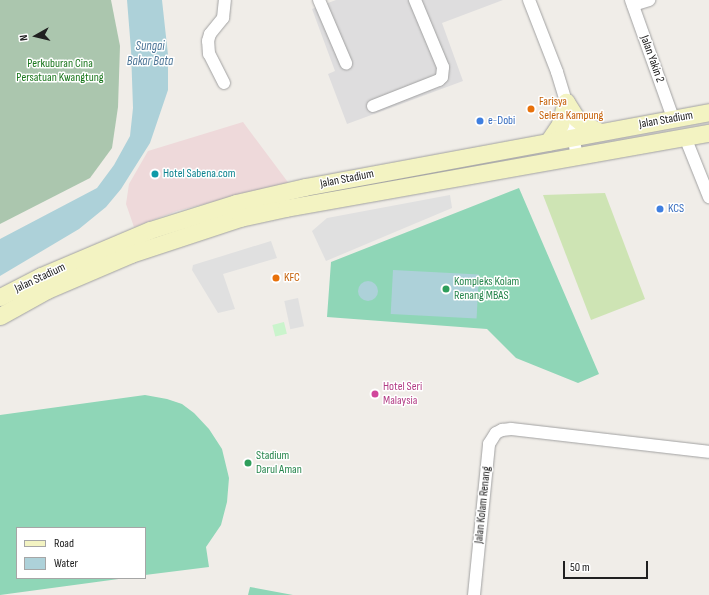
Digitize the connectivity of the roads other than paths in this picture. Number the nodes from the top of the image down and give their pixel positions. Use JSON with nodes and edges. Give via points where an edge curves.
{"nodes":[{"id":1,"x":225,"y":0,"type":"edge"},
{"id":2,"x":319,"y":0,"type":"edge"},
{"id":3,"x":415,"y":0,"type":"edge"},
{"id":4,"x":529,"y":0,"type":"edge"},
{"id":5,"x":649,"y":0,"type":"edge"},
{"id":6,"x":632,"y":3,"type":"edge"},
{"id":7,"x":346,"y":62,"type":"dead end"},
{"id":8,"x":224,"y":83,"type":"dead end"},
{"id":9,"x":566,"y":102,"type":"junction"},
{"id":10,"x":373,"y":106,"type":"dead end"},
{"id":11,"x":709,"y":112,"type":"edge"},
{"id":12,"x":673,"y":118,"type":"junction"},
{"id":13,"x":600,"y":132,"type":"junction"},
{"id":14,"x":709,"y":133,"type":"edge"},
{"id":15,"x":573,"y":137,"type":"junction"},
{"id":16,"x":685,"y":137,"type":"junction"},
{"id":17,"x":548,"y":142,"type":"junction"},
{"id":18,"x":576,"y":156,"type":"junction"},
{"id":19,"x":709,"y":197,"type":"edge"},
{"id":20,"x":0,"y":297,"type":"edge"},
{"id":21,"x":0,"y":316,"type":"edge"},
{"id":22,"x":709,"y":452,"type":"edge"},
{"id":23,"x":474,"y":595,"type":"edge"}],
"edges":[{"from":1,"to":8,"type":"street","via":[[223,18],[210,34],[208,41],[209,54]]},
{"from":2,"to":7,"type":"street"},
{"from":3,"to":10,"type":"street","via":[[443,67],[442,77]]},
{"from":4,"to":9,"type":"street"},
{"from":5,"to":6,"type":"street"},
{"from":6,"to":12,"type":"street","name":"Jalan Yakin 2"},
{"from":9,"to":13,"type":"main road","via":[[576,118]]},
{"from":9,"to":15,"type":"street"},
{"from":9,"to":17,"type":"main road","via":[[560,124]]},
{"from":11,"to":12,"type":"main road","name":"Jalan Stadium"},
{"from":12,"to":13,"type":"main road","name":"Jalan Stadium"},
{"from":13,"to":15,"type":"main road","name":"Jalan Stadium"},
{"from":14,"to":16,"type":"main road","name":"Jalan Stadium"},
{"from":15,"to":17,"type":"main road","name":"Jalan Stadium"},
{"from":15,"to":18,"type":"street"},
{"from":16,"to":18,"type":"main road","name":"Jalan Stadium"},
{"from":16,"to":19,"type":"street"},
{"from":17,"to":20,"type":"main road","name":"Jalan Stadium","via":[[305,187],[236,203],[150,230],[41,276]]},
{"from":18,"to":21,"type":"main road","name":"Jalan Stadium","via":[[240,218],[131,254],[47,290]]},
{"from":22,"to":23,"type":"street","name":"Jalan Kolam Renang","via":[[511,429],[496,433],[489,444]]}]}
